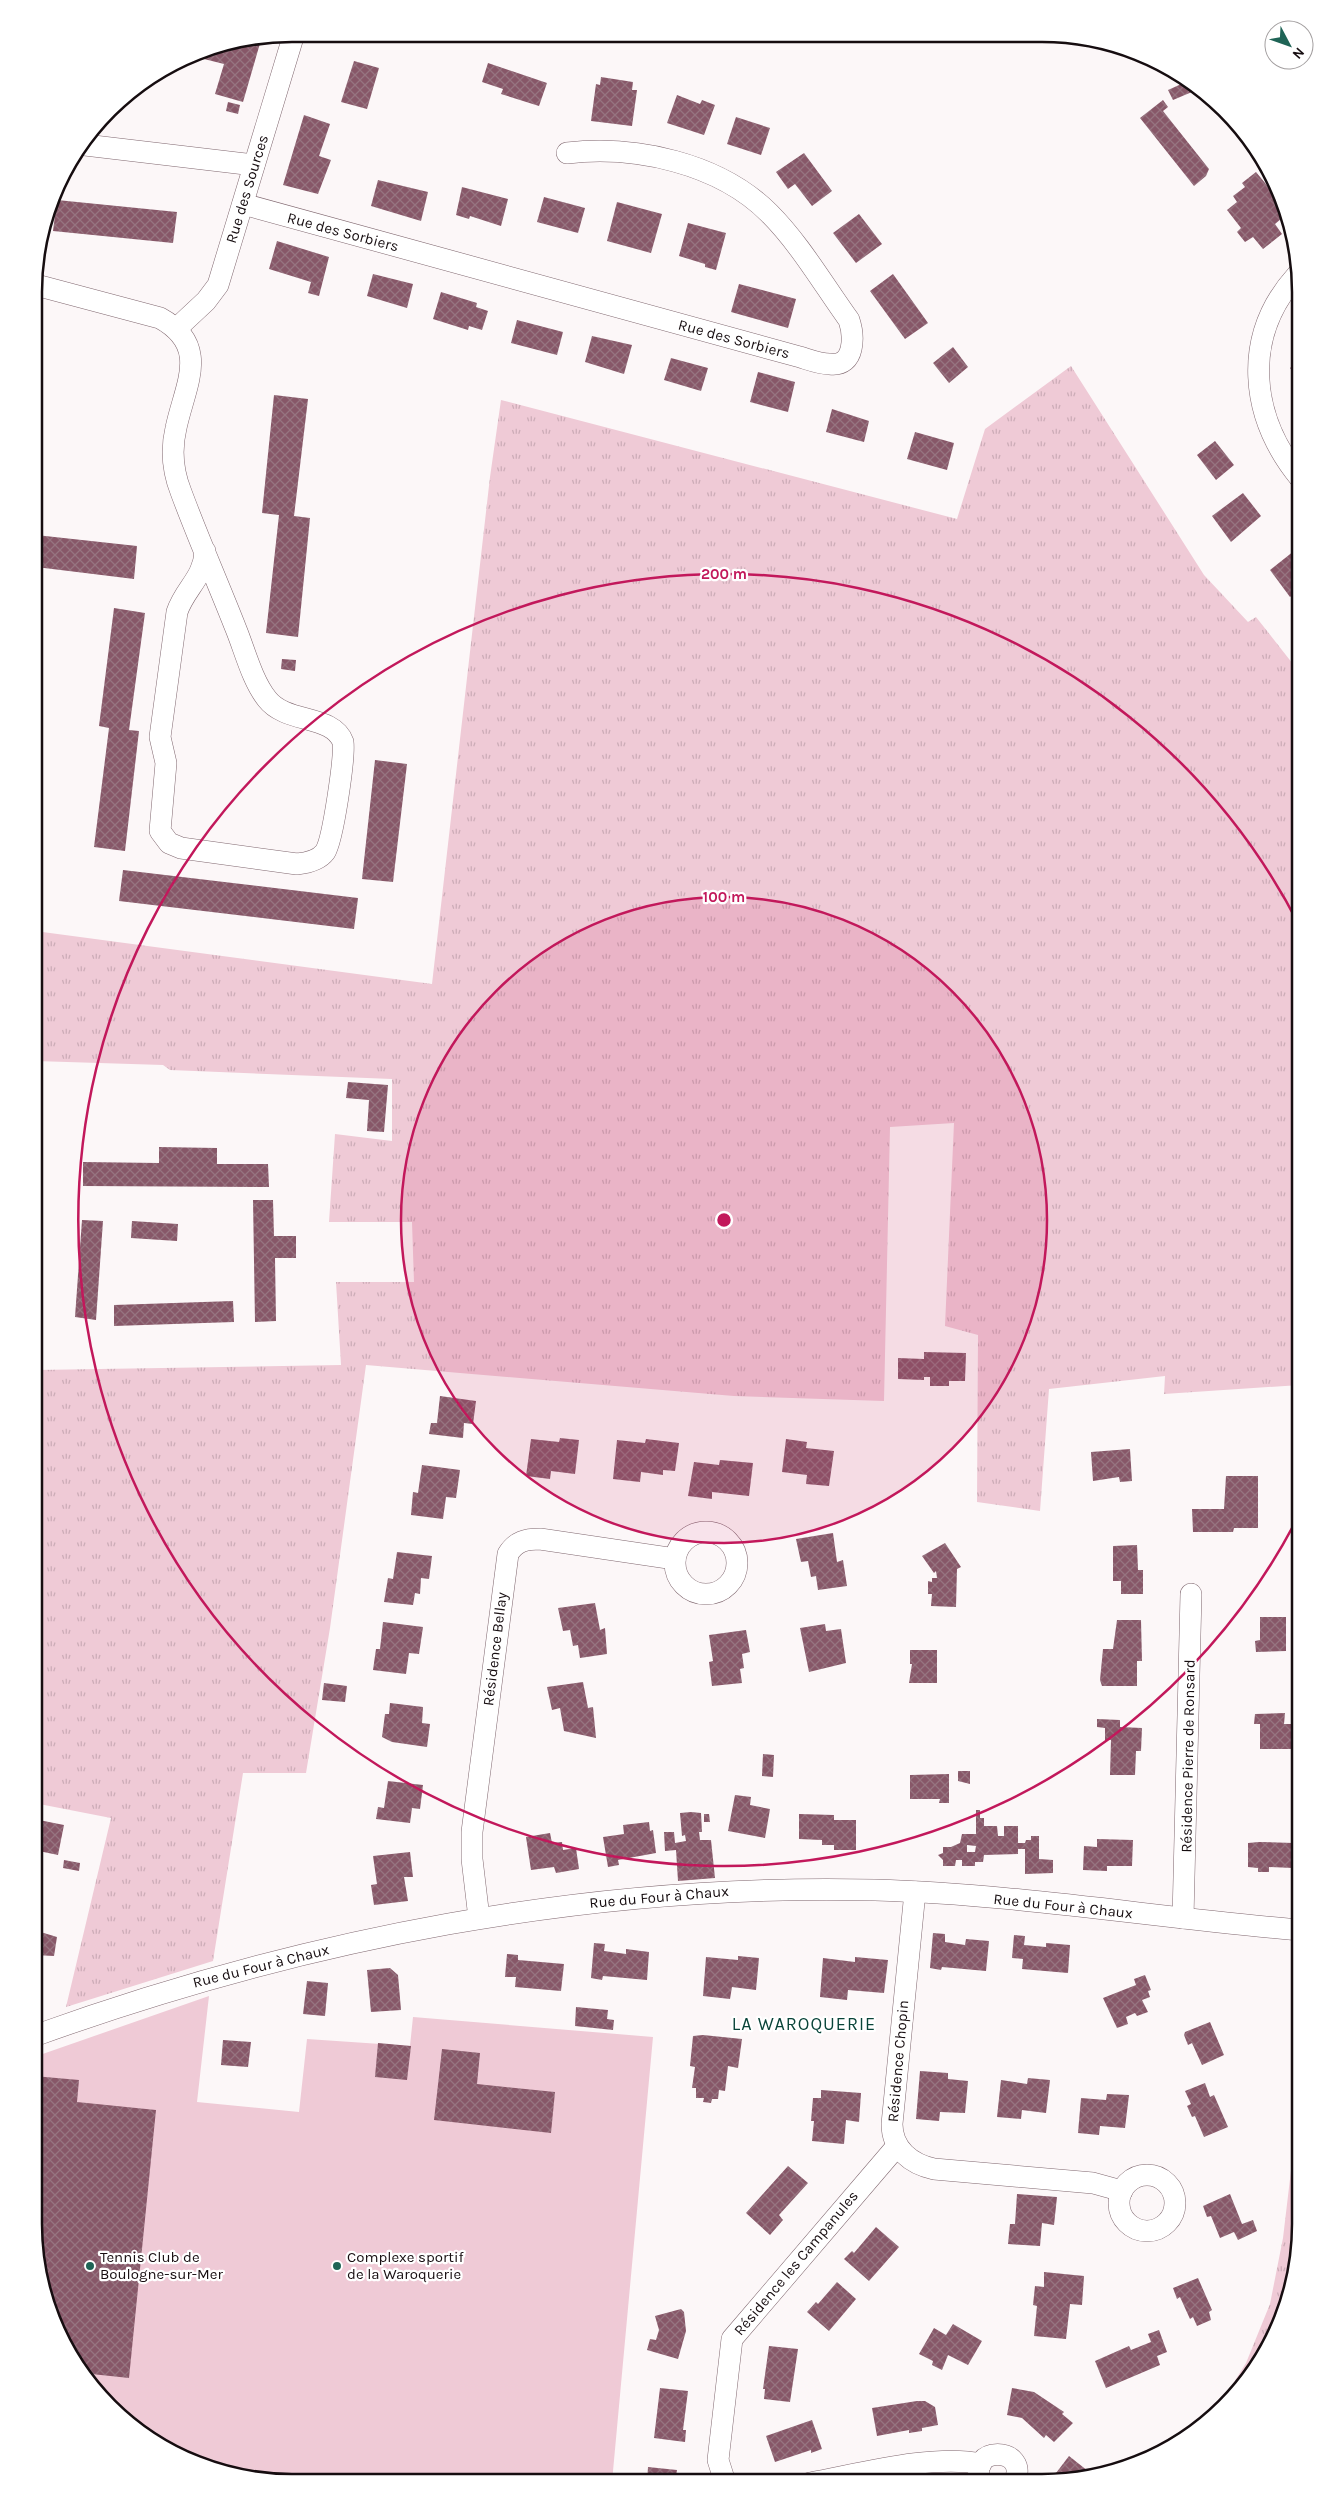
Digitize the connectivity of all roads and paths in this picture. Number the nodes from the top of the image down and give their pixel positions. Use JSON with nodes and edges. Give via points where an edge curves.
{"nodes":[{"id":1,"x":292,"y":42,"type":"edge"},
{"id":2,"x":90,"y":146,"type":"edge"},
{"id":3,"x":567,"y":153,"type":"dead end"},
{"id":4,"x":254,"y":165,"type":"junction"},
{"id":5,"x":243,"y":204,"type":"junction"},
{"id":6,"x":1291,"y":283,"type":"edge"},
{"id":7,"x":42,"y":287,"type":"edge"},
{"id":8,"x":176,"y":328,"type":"junction"},
{"id":9,"x":1292,"y":467,"type":"edge"},
{"id":10,"x":205,"y":551,"type":"junction"},
{"id":11,"x":675,"y":1559,"type":"dead end"},
{"id":12,"x":1191,"y":1594,"type":"dead end"},
{"id":13,"x":914,"y":1892,"type":"junction"},
{"id":14,"x":479,"y":1918,"type":"junction"},
{"id":15,"x":1184,"y":1918,"type":"junction"},
{"id":16,"x":1292,"y":1929,"type":"edge"},
{"id":17,"x":42,"y":2033,"type":"edge"},
{"id":18,"x":897,"y":2146,"type":"junction"},
{"id":19,"x":1122,"y":2191,"type":"dead end"},
{"id":20,"x":722,"y":2474,"type":"edge"},
{"id":21,"x":863,"y":2474,"type":"edge"},
{"id":22,"x":981,"y":2474,"type":"edge"},
{"id":23,"x":1015,"y":2474,"type":"edge"}],
"edges":[{"from":1,"to":4,"type":"street","name":"Rue des Sources"},
{"from":2,"to":4,"type":"street"},
{"from":3,"to":5,"type":"street","name":"Rue des Sorbiers","via":[[603,150],[664,159],[706,172],[746,193],[778,222],[849,320],[854,336],[849,354],[839,364],[815,361]]},
{"from":4,"to":5,"type":"street","name":"Rue des Sources"},
{"from":5,"to":8,"type":"street","name":"Rue des Sources","via":[[213,294]]},
{"from":6,"to":9,"type":"street","via":[[1266,330],[1258,381],[1269,429]]},
{"from":7,"to":8,"type":"street","via":[[149,314]]},
{"from":8,"to":10,"type":"street","via":[[192,359],[190,381],[176,428],[174,462],[180,490]]},
{"from":10,"to":10,"type":"street","via":[[203,570],[177,612],[159,742],[166,763],[160,831],[169,843],[181,848],[297,864],[310,862],[324,853],[330,838],[343,742],[329,726],[288,715],[267,700]]},
{"from":11,"to":14,"type":"street","name":"Résidence Bellay","via":[[540,1539],[524,1540],[511,1548],[472,1832]]},
{"from":12,"to":15,"type":"street","name":"Résidence Pierre de Ronsard"},
{"from":13,"to":14,"type":"street","name":"Rue du Four à Chaux","via":[[798,1890],[687,1894],[593,1902]]},
{"from":13,"to":15,"type":"street","name":"Rue du Four à Chaux"},
{"from":13,"to":18,"type":"street","name":"Résidence Chopin","via":[[892,2124]]},
{"from":14,"to":17,"type":"street","name":"Rue du Four à Chaux","via":[[206,1979]]},
{"from":15,"to":16,"type":"street","name":"Rue du Four à Chaux"},
{"from":18,"to":19,"type":"street","via":[[912,2161],[926,2167],[1093,2183]]},
{"from":18,"to":20,"type":"street","name":"Résidence les Campanules","via":[[732,2339],[718,2460]]},
{"from":21,"to":22,"type":"street","via":[[940,2461],[966,2461]]},
{"from":22,"to":23,"type":"street","via":[[990,2455],[1006,2456],[1016,2468]]}]}
